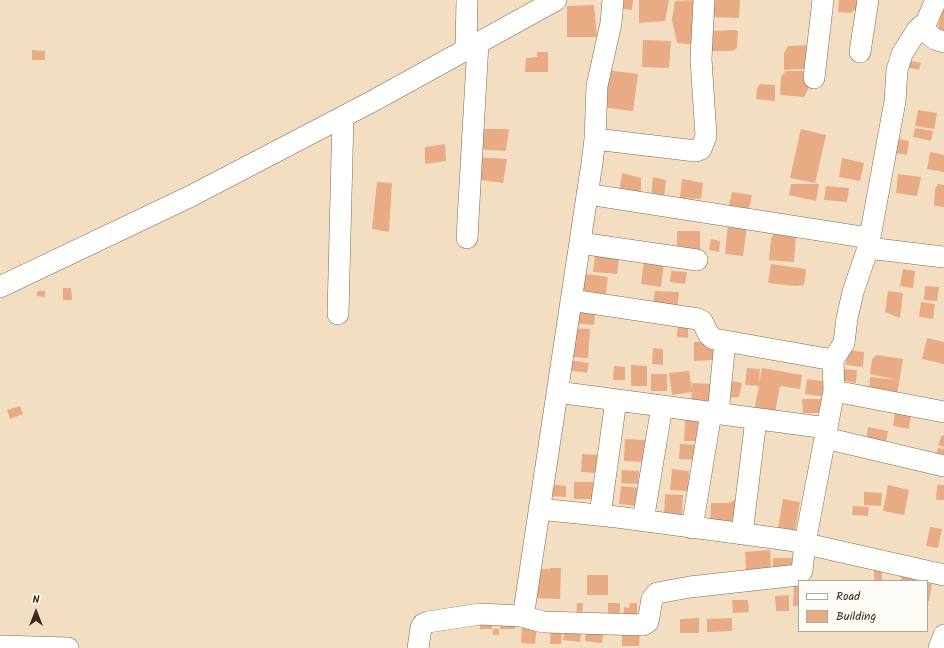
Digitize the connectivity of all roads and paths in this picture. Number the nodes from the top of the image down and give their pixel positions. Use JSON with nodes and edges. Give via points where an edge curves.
{"nodes":[{"id":1,"x":466,"y":0,"type":"edge"},
{"id":2,"x":556,"y":0,"type":"edge"},
{"id":3,"x":613,"y":0,"type":"edge"},
{"id":4,"x":704,"y":0,"type":"edge"},
{"id":5,"x":823,"y":0,"type":"edge"},
{"id":6,"x":868,"y":0,"type":"edge"},
{"id":7,"x":936,"y":0,"type":"edge"},
{"id":8,"x":926,"y":22,"type":"junction"},
{"id":9,"x":944,"y":42,"type":"edge"},
{"id":10,"x":472,"y":46,"type":"junction"},
{"id":11,"x":860,"y":52,"type":"dead end"},
{"id":12,"x":814,"y":78,"type":"dead end"},
{"id":13,"x":343,"y":117,"type":"junction"},
{"id":14,"x":595,"y":139,"type":"junction"},
{"id":15,"x":587,"y":194,"type":"junction"},
{"id":16,"x":467,"y":238,"type":"dead end"},
{"id":17,"x":580,"y":242,"type":"junction"},
{"id":18,"x":869,"y":243,"type":"junction"},
{"id":19,"x":944,"y":257,"type":"edge"},
{"id":20,"x":697,"y":260,"type":"dead end"},
{"id":21,"x":0,"y":286,"type":"edge"},
{"id":22,"x":571,"y":300,"type":"junction"},
{"id":23,"x":338,"y":314,"type":"dead end"},
{"id":24,"x":725,"y":341,"type":"junction"},
{"id":25,"x":833,"y":360,"type":"junction"},
{"id":26,"x":834,"y":391,"type":"junction"},
{"id":27,"x":557,"y":392,"type":"junction"},
{"id":28,"x":616,"y":400,"type":"junction"},
{"id":29,"x":662,"y":406,"type":"junction"},
{"id":30,"x":944,"y":412,"type":"edge"},
{"id":31,"x":714,"y":413,"type":"junction"},
{"id":32,"x":756,"y":419,"type":"junction"},
{"id":33,"x":826,"y":433,"type":"junction"},
{"id":34,"x":944,"y":466,"type":"edge"},
{"id":35,"x":539,"y":509,"type":"junction"},
{"id":36,"x":600,"y":515,"type":"junction"},
{"id":37,"x":643,"y":521,"type":"junction"},
{"id":38,"x":692,"y":528,"type":"junction"},
{"id":39,"x":742,"y":534,"type":"junction"},
{"id":40,"x":805,"y":543,"type":"junction"},
{"id":41,"x":944,"y":575,"type":"edge"},
{"id":42,"x":521,"y":616,"type":"junction"},
{"id":43,"x":944,"y":635,"type":"edge"},
{"id":44,"x":0,"y":646,"type":"edge"},
{"id":45,"x":68,"y":648,"type":"edge"},
{"id":46,"x":418,"y":648,"type":"edge"},
{"id":47,"x":939,"y":648,"type":"edge"}],
"edges":[{"from":1,"to":10,"type":"street"},
{"from":2,"to":10,"type":"street"},
{"from":3,"to":14,"type":"street","via":[[611,24],[597,86]]},
{"from":4,"to":14,"type":"street","via":[[701,59],[706,136],[702,149],[696,151]]},
{"from":5,"to":12,"type":"street"},
{"from":6,"to":11,"type":"street"},
{"from":7,"to":8,"type":"street"},
{"from":8,"to":9,"type":"street","via":[[927,33]]},
{"from":8,"to":18,"type":"street","via":[[917,30],[902,54],[897,70],[895,101]]},
{"from":10,"to":13,"type":"street"},
{"from":10,"to":16,"type":"street"},
{"from":13,"to":21,"type":"street","via":[[191,196]]},
{"from":13,"to":23,"type":"street"},
{"from":14,"to":15,"type":"street"},
{"from":15,"to":17,"type":"street"},
{"from":15,"to":18,"type":"street"},
{"from":17,"to":20,"type":"street"},
{"from":17,"to":22,"type":"street"},
{"from":18,"to":19,"type":"street"},
{"from":18,"to":25,"type":"street","via":[[846,318],[844,343]]},
{"from":22,"to":24,"type":"street","via":[[698,319],[702,321],[709,335]]},
{"from":22,"to":27,"type":"street"},
{"from":24,"to":25,"type":"street"},
{"from":24,"to":31,"type":"street"},
{"from":25,"to":26,"type":"street"},
{"from":26,"to":30,"type":"street"},
{"from":26,"to":33,"type":"street"},
{"from":27,"to":28,"type":"street"},
{"from":27,"to":35,"type":"street"},
{"from":28,"to":29,"type":"street"},
{"from":28,"to":36,"type":"street"},
{"from":29,"to":31,"type":"street"},
{"from":29,"to":37,"type":"street"},
{"from":31,"to":32,"type":"street"},
{"from":31,"to":38,"type":"street"},
{"from":32,"to":33,"type":"street"},
{"from":32,"to":39,"type":"street"},
{"from":33,"to":34,"type":"street"},
{"from":33,"to":40,"type":"street"},
{"from":35,"to":36,"type":"street"},
{"from":35,"to":42,"type":"street","via":[[524,611]]},
{"from":36,"to":37,"type":"street"},
{"from":37,"to":38,"type":"street"},
{"from":38,"to":39,"type":"street"},
{"from":39,"to":40,"type":"street"},
{"from":40,"to":41,"type":"street"},
{"from":40,"to":42,"type":"street","via":[[802,571],[798,575],[657,593],[652,599],[648,622],[643,625],[543,622]]},
{"from":42,"to":46,"type":"street","via":[[480,614],[428,622],[421,628]]},
{"from":43,"to":47,"type":"street"},
{"from":44,"to":45,"type":"street"}]}
